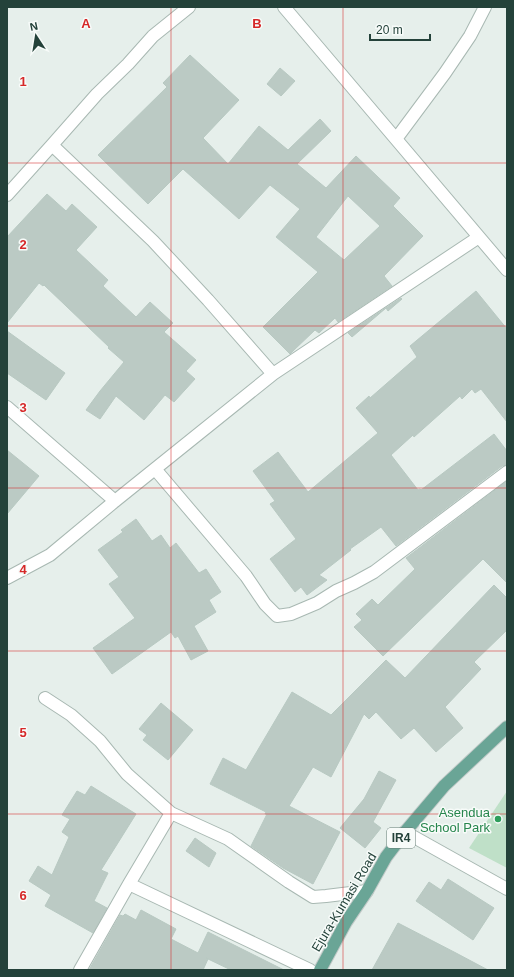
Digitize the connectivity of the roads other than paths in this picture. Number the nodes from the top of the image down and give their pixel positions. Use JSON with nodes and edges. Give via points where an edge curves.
{"nodes":[{"id":1,"x":189,"y":7,"type":"edge"},
{"id":2,"x":284,"y":7,"type":"edge"},
{"id":3,"x":485,"y":7,"type":"edge"},
{"id":4,"x":396,"y":139,"type":"junction"},
{"id":5,"x":52,"y":145,"type":"junction"},
{"id":6,"x":7,"y":195,"type":"edge"},
{"id":7,"x":479,"y":237,"type":"junction"},
{"id":8,"x":507,"y":270,"type":"edge"},
{"id":9,"x":273,"y":374,"type":"junction"},
{"id":10,"x":7,"y":407,"type":"edge"},
{"id":11,"x":155,"y":469,"type":"junction"},
{"id":12,"x":507,"y":472,"type":"edge"},
{"id":13,"x":115,"y":501,"type":"junction"},
{"id":14,"x":7,"y":578,"type":"edge"},
{"id":15,"x":45,"y":698,"type":"dead end"},
{"id":16,"x":507,"y":727,"type":"edge"},
{"id":17,"x":171,"y":813,"type":"junction"},
{"id":18,"x":406,"y":832,"type":"junction"},
{"id":19,"x":129,"y":884,"type":"junction"},
{"id":20,"x":507,"y":889,"type":"edge"},
{"id":21,"x":367,"y":891,"type":"junction"},
{"id":22,"x":80,"y":970,"type":"edge"},
{"id":23,"x":310,"y":970,"type":"edge"},
{"id":24,"x":320,"y":970,"type":"edge"}],
"edges":[{"from":1,"to":5,"type":"street","via":[[153,36]]},
{"from":2,"to":4,"type":"street"},
{"from":3,"to":4,"type":"street","via":[[470,36]]},
{"from":4,"to":7,"type":"street"},
{"from":5,"to":6,"type":"street"},
{"from":5,"to":9,"type":"street","via":[[153,241]]},
{"from":7,"to":8,"type":"street"},
{"from":7,"to":9,"type":"street"},
{"from":9,"to":11,"type":"street"},
{"from":10,"to":13,"type":"street"},
{"from":11,"to":12,"type":"street","via":[[277,616],[292,614],[317,603],[374,572]]},
{"from":11,"to":13,"type":"street"},
{"from":13,"to":14,"type":"street","via":[[50,555]]},
{"from":15,"to":17,"type":"street","via":[[71,715],[100,742],[127,774]]},
{"from":16,"to":18,"type":"main road","name":"Ejura-Kumasi Road","number":"IR4","via":[[444,786]]},
{"from":17,"to":19,"type":"street"},
{"from":17,"to":21,"type":"street","via":[[228,839],[278,875],[313,896]]},
{"from":18,"to":20,"type":"street"},
{"from":18,"to":21,"type":"main road","name":"Ejura-Kumasi Road","number":"IR4","via":[[386,858]]},
{"from":19,"to":22,"type":"street"},
{"from":19,"to":23,"type":"street"},
{"from":21,"to":24,"type":"main road","name":"Ejura-Kumasi Road","number":"IR4","via":[[346,922]]}]}
